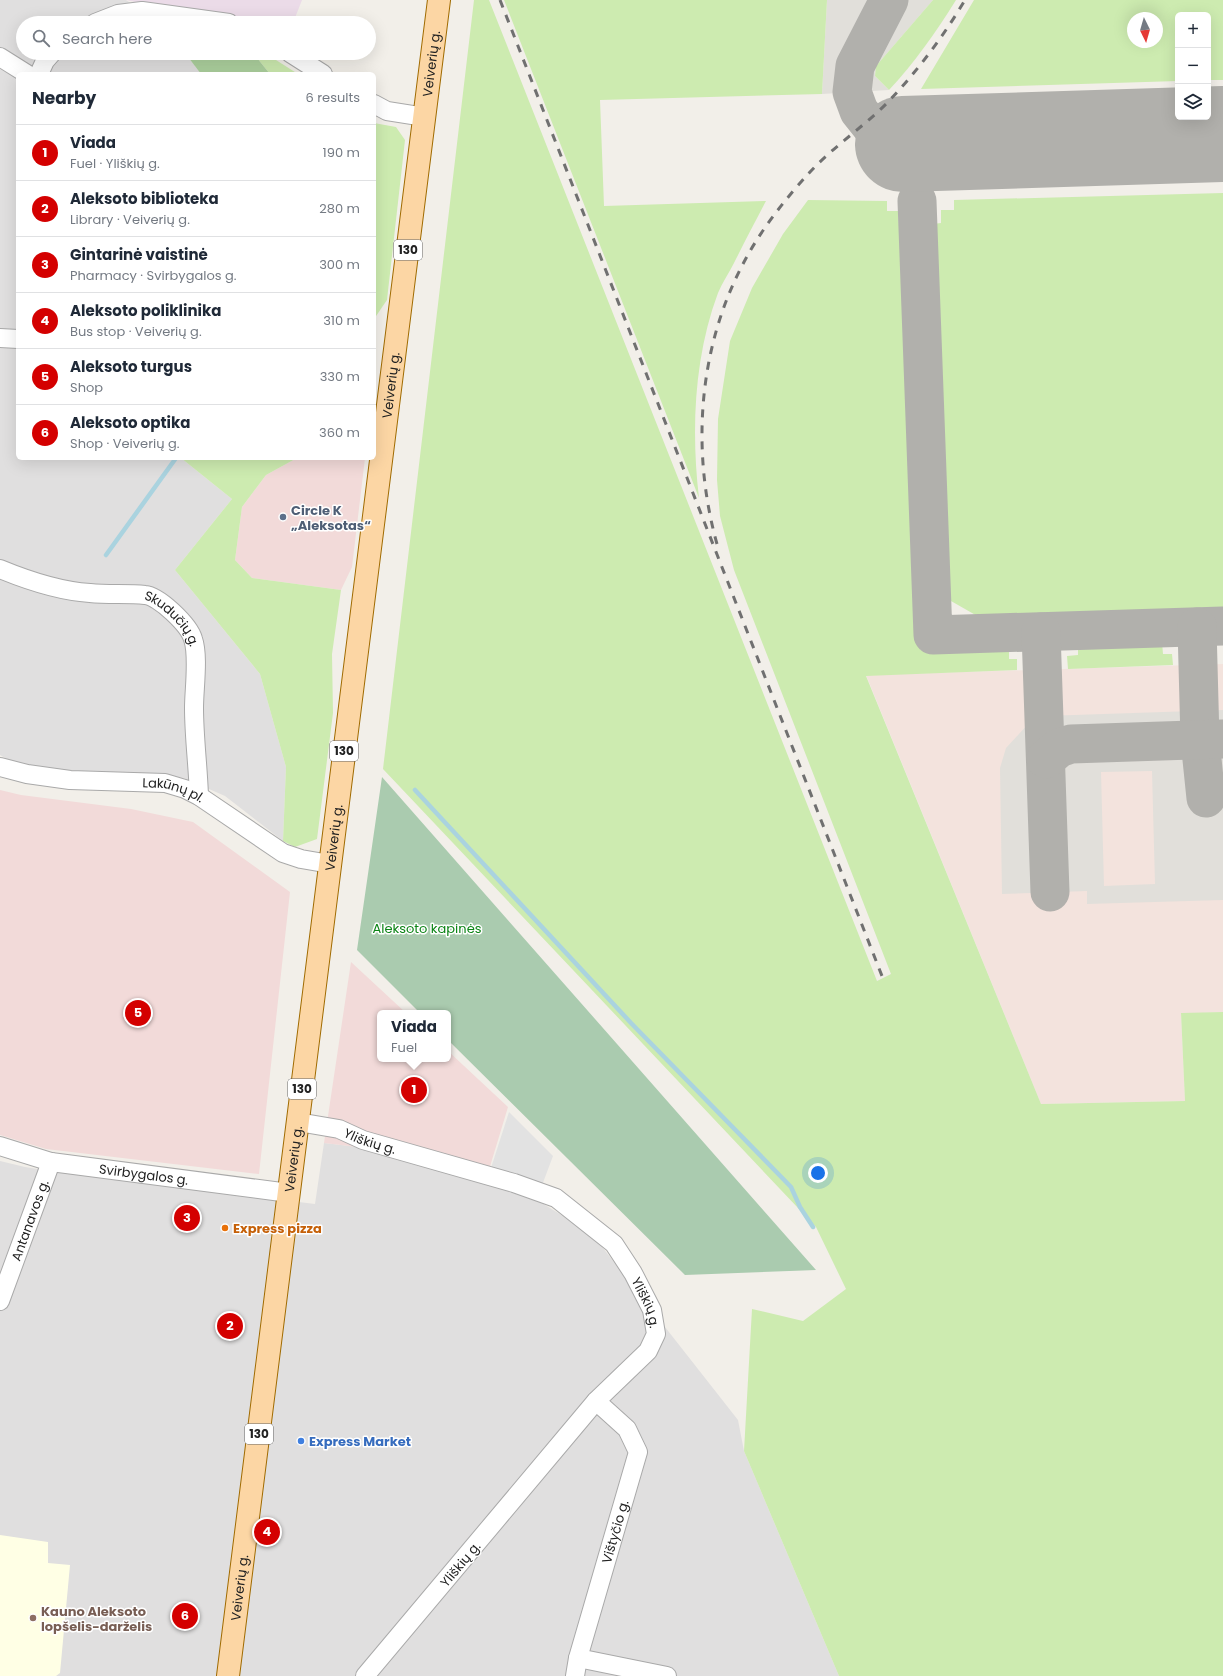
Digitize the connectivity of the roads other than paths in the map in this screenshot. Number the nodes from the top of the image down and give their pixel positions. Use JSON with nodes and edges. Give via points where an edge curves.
{"nodes":[{"id":1,"x":439,"y":0,"type":"edge"},
{"id":2,"x":113,"y":16,"type":"edge"},
{"id":3,"x":178,"y":16,"type":"edge"},
{"id":4,"x":0,"y":57,"type":"edge"},
{"id":5,"x":46,"y":60,"type":"edge"},
{"id":6,"x":301,"y":60,"type":"edge"},
{"id":7,"x":24,"y":72,"type":"edge"},
{"id":8,"x":40,"y":72,"type":"edge"},
{"id":9,"x":320,"y":72,"type":"edge"},
{"id":10,"x":376,"y":105,"type":"edge"},
{"id":11,"x":425,"y":117,"type":"junction"},
{"id":12,"x":0,"y":338,"type":"edge"},
{"id":13,"x":16,"y":339,"type":"edge"},
{"id":14,"x":0,"y":569,"type":"edge"},
{"id":15,"x":0,"y":767,"type":"edge"},
{"id":16,"x":200,"y":796,"type":"junction"},
{"id":17,"x":330,"y":864,"type":"junction"},
{"id":18,"x":298,"y":1122,"type":"junction"},
{"id":19,"x":0,"y":1146,"type":"edge"},
{"id":20,"x":51,"y":1162,"type":"junction"},
{"id":21,"x":289,"y":1193,"type":"junction"},
{"id":22,"x":0,"y":1300,"type":"edge"},
{"id":23,"x":596,"y":1401,"type":"junction"},
{"id":24,"x":578,"y":1658,"type":"junction"},
{"id":25,"x":228,"y":1676,"type":"edge"},
{"id":26,"x":365,"y":1676,"type":"edge"},
{"id":27,"x":575,"y":1676,"type":"edge"},
{"id":28,"x":667,"y":1676,"type":"edge"}],
"edges":[{"from":1,"to":11,"type":"main road","name":"Veiverių g.","number":"130"},
{"from":2,"to":3,"type":"street","via":[[142,11]]},
{"from":4,"to":7,"type":"street"},
{"from":5,"to":8,"type":"street"},
{"from":6,"to":9,"type":"street"},
{"from":10,"to":11,"type":"street","via":[[387,111]]},
{"from":11,"to":17,"type":"main road","name":"Veiverių g.","number":"130"},
{"from":12,"to":13,"type":"street"},
{"from":14,"to":16,"type":"street","name":"Skudučių g.","via":[[50,586],[89,593],[147,595],[171,611],[185,626],[193,638],[195,652],[194,710]]},
{"from":15,"to":16,"type":"street","name":"Lakūnų pl.","via":[[70,780],[165,783]]},
{"from":16,"to":17,"type":"street","name":"Lakūnų pl.","via":[[283,853]]},
{"from":17,"to":18,"type":"main road","name":"Veiverių g.","number":"130"},
{"from":18,"to":21,"type":"main road","name":"Veiverių g.","number":"130"},
{"from":18,"to":23,"type":"street","name":"Yliškių g.","via":[[339,1129],[362,1140],[508,1181],[556,1198],[614,1244],[652,1310],[656,1334],[648,1351]]},
{"from":19,"to":20,"type":"street","name":"Svirbygalos g."},
{"from":20,"to":21,"type":"street","name":"Svirbygalos g."},
{"from":20,"to":22,"type":"street","name":"Antanavos g."},
{"from":21,"to":25,"type":"main road","name":"Veiverių g.","number":"130"},
{"from":23,"to":24,"type":"street","name":"Vištyčio g.","via":[[628,1429],[638,1452]]},
{"from":23,"to":26,"type":"street","name":"Yliškių g."},
{"from":24,"to":27,"type":"street","name":"Vištyčio g."},
{"from":24,"to":28,"type":"street"}]}
